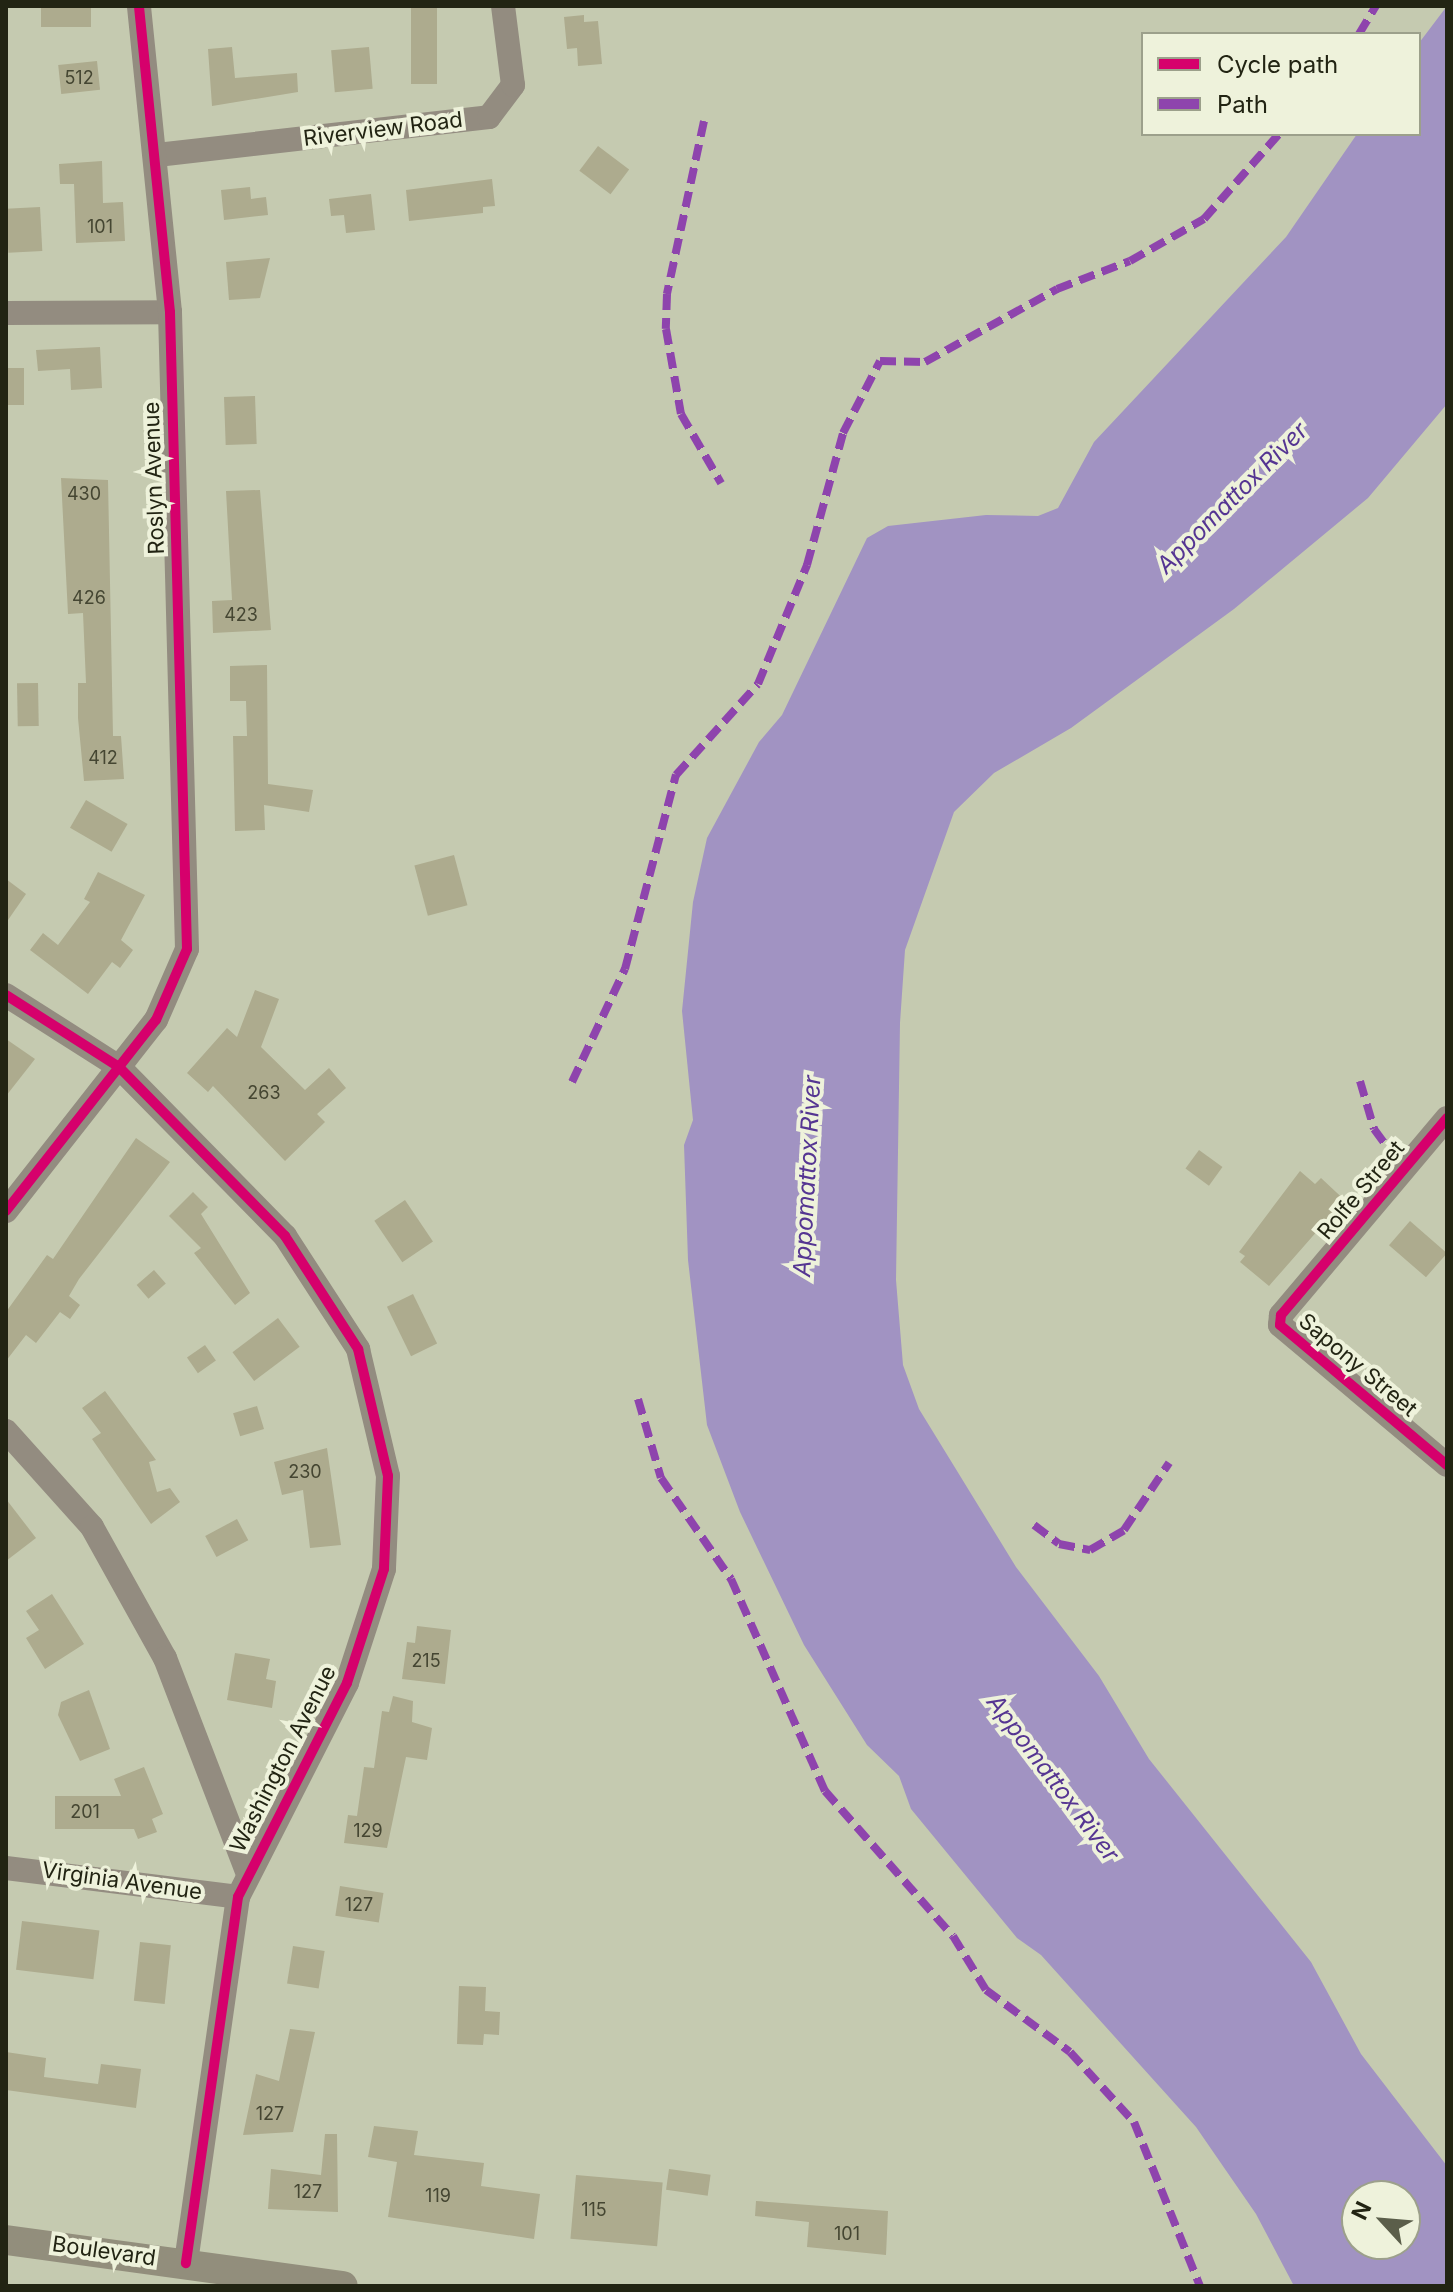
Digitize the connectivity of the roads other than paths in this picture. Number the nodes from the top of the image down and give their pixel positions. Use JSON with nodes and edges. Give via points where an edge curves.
{"nodes":[{"id":1,"x":139,"y":6,"type":"edge"},
{"id":2,"x":503,"y":6,"type":"edge"},
{"id":3,"x":157,"y":155,"type":"junction"},
{"id":4,"x":170,"y":312,"type":"junction"},
{"id":5,"x":6,"y":313,"type":"edge"},
{"id":6,"x":6,"y":995,"type":"edge"},
{"id":7,"x":119,"y":1067,"type":"junction"},
{"id":8,"x":1447,"y":1118,"type":"edge"},
{"id":9,"x":6,"y":1211,"type":"edge"},
{"id":10,"x":1306,"y":1287,"type":"joint"},
{"id":11,"x":6,"y":1431,"type":"edge"},
{"id":12,"x":1447,"y":1465,"type":"edge"},
{"id":13,"x":6,"y":1868,"type":"edge"},
{"id":14,"x":247,"y":1872,"type":"junction"},
{"id":15,"x":238,"y":1897,"type":"junction"},
{"id":16,"x":6,"y":2240,"type":"edge"},
{"id":17,"x":186,"y":2263,"type":"junction"},
{"id":18,"x":343,"y":2286,"type":"edge"}],
"edges":[{"from":1,"to":3,"type":"street","name":"Roslyn Avenue"},
{"from":2,"to":3,"type":"street","name":"Riverview Road","via":[[513,85],[489,117]]},
{"from":3,"to":4,"type":"street","name":"Roslyn Avenue"},
{"from":4,"to":5,"type":"street"},
{"from":4,"to":7,"type":"street","name":"Roslyn Avenue","via":[[187,949],[174,989]]},
{"from":6,"to":7,"type":"street","name":"Washington Avenue"},
{"from":7,"to":9,"type":"street","name":"Roslyn Avenue"},
{"from":7,"to":14,"type":"street","name":"Washington Avenue","via":[[285,1236],[358,1349],[388,1476],[384,1569],[347,1683]]},
{"from":8,"to":10,"type":"street","name":"Rolfe Street"},
{"from":10,"to":12,"type":"street","name":"Sapony Street","via":[[1281,1315],[1284,1333]]},
{"from":11,"to":14,"type":"street","via":[[92,1527],[165,1658]]},
{"from":13,"to":15,"type":"street","name":"Virginia Avenue"},
{"from":14,"to":15,"type":"street","name":"Washington Avenue"},
{"from":15,"to":17,"type":"street","name":"Washington Avenue"},
{"from":16,"to":17,"type":"main road","name":"Boulevard"},
{"from":17,"to":18,"type":"main road","name":"Boulevard"}]}
